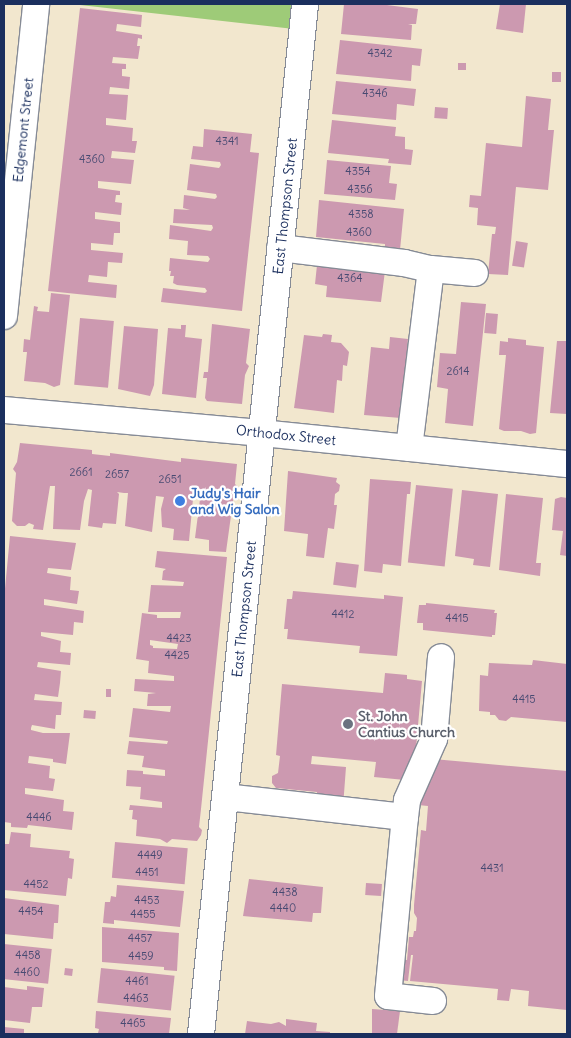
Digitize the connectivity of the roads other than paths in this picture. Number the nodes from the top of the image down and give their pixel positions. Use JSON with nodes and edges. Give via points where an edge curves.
{"nodes":[{"id":1,"x":36,"y":4,"type":"edge"},
{"id":2,"x":305,"y":4,"type":"edge"},
{"id":3,"x":280,"y":248,"type":"junction"},
{"id":4,"x":431,"y":269,"type":"junction"},
{"id":5,"x":475,"y":273,"type":"dead end"},
{"id":6,"x":4,"y":316,"type":"edge"},
{"id":7,"x":4,"y":410,"type":"edge"},
{"id":8,"x":261,"y":433,"type":"junction"},
{"id":9,"x":409,"y":448,"type":"junction"},
{"id":10,"x":567,"y":464,"type":"edge"},
{"id":11,"x":441,"y":657,"type":"dead end"},
{"id":12,"x":226,"y":797,"type":"junction"},
{"id":13,"x":404,"y":816,"type":"junction"},
{"id":14,"x":433,"y":1001,"type":"dead end"},
{"id":15,"x":201,"y":1034,"type":"edge"}],
"edges":[{"from":1,"to":6,"type":"street","name":"Edgemont Street"},
{"from":2,"to":3,"type":"street","name":"East Thompson Street"},
{"from":3,"to":4,"type":"street"},
{"from":3,"to":8,"type":"street","name":"East Thompson Street"},
{"from":4,"to":5,"type":"street"},
{"from":4,"to":9,"type":"street"},
{"from":7,"to":8,"type":"street","name":"Orthodox Street"},
{"from":8,"to":9,"type":"street","name":"Orthodox Street"},
{"from":8,"to":12,"type":"street","name":"East Thompson Street"},
{"from":9,"to":10,"type":"street","name":"Orthodox Street"},
{"from":11,"to":13,"type":"street","via":[[434,739],[407,800]]},
{"from":12,"to":13,"type":"street"},
{"from":12,"to":15,"type":"street","name":"East Thompson Street"},
{"from":13,"to":14,"type":"street","via":[[388,996]]}]}
